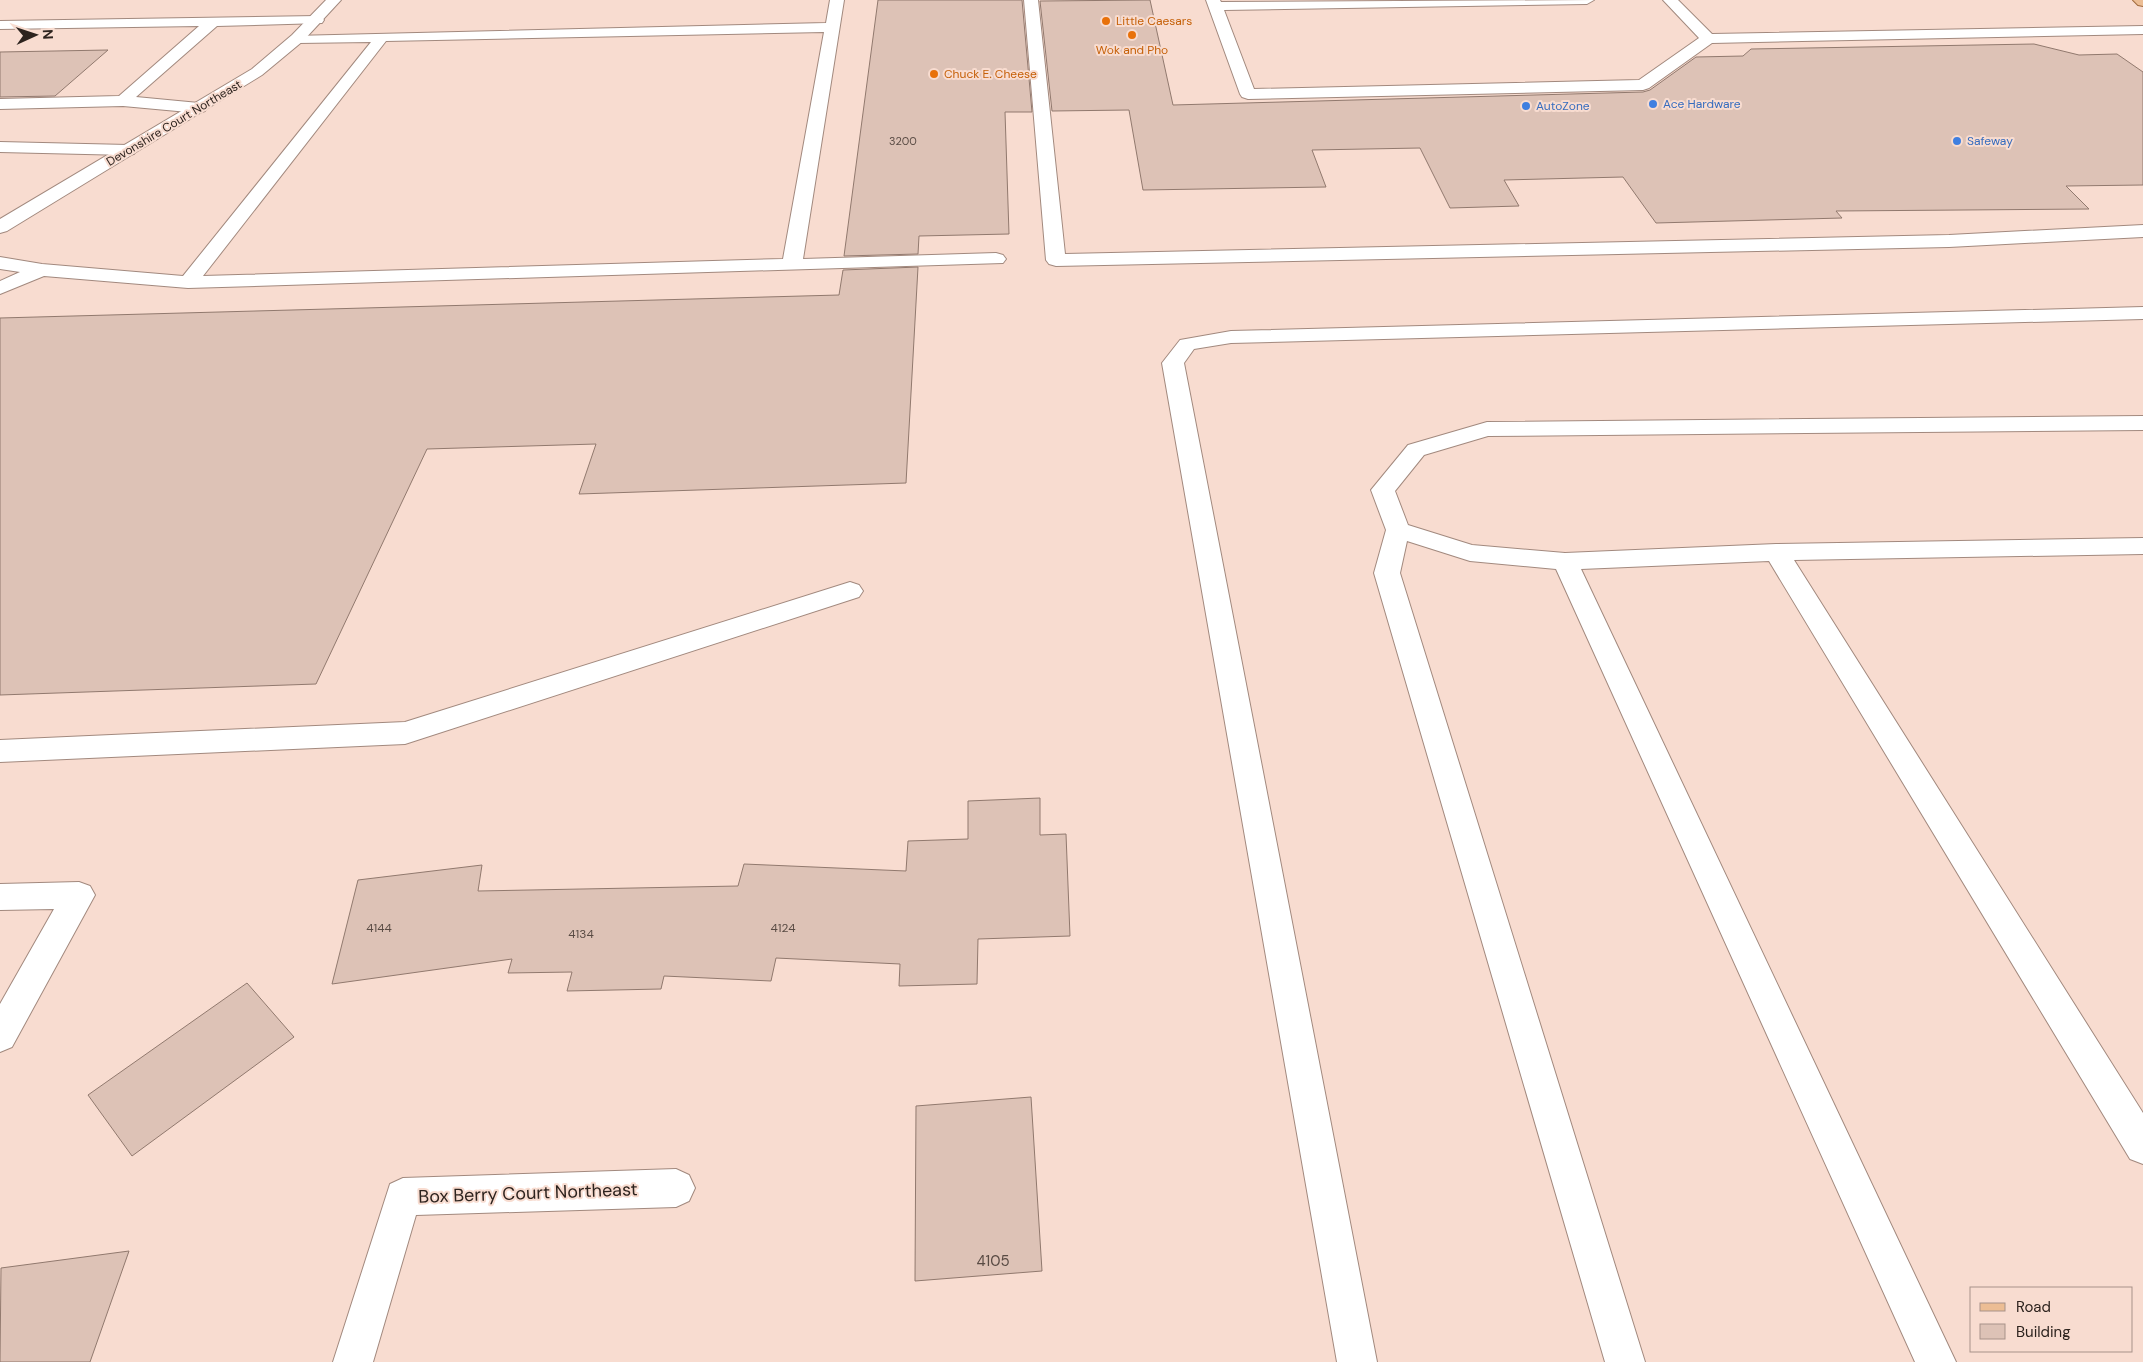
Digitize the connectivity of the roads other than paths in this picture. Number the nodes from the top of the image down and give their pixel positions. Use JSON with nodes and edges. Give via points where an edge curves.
{"nodes":[{"id":1,"x":334,"y":0,"type":"edge"},
{"id":2,"x":837,"y":0,"type":"edge"},
{"id":3,"x":1031,"y":0,"type":"edge"},
{"id":4,"x":1587,"y":0,"type":"edge"},
{"id":5,"x":1670,"y":0,"type":"edge"},
{"id":6,"x":2140,"y":0,"type":"edge"},
{"id":7,"x":2143,"y":2,"type":"edge"},
{"id":8,"x":1214,"y":3,"type":"edge"},
{"id":9,"x":317,"y":20,"type":"junction"},
{"id":10,"x":214,"y":21,"type":"junction"},
{"id":11,"x":0,"y":25,"type":"edge"},
{"id":12,"x":832,"y":27,"type":"junction"},
{"id":13,"x":2143,"y":30,"type":"edge"},
{"id":14,"x":382,"y":38,"type":"junction"},
{"id":15,"x":298,"y":39,"type":"junction"},
{"id":16,"x":1708,"y":39,"type":"junction"},
{"id":17,"x":123,"y":101,"type":"junction"},
{"id":18,"x":0,"y":104,"type":"edge"},
{"id":19,"x":199,"y":108,"type":"junction"},
{"id":20,"x":4,"y":149,"type":"edge"},
{"id":21,"x":128,"y":150,"type":"junction"},
{"id":22,"x":0,"y":227,"type":"edge"},
{"id":23,"x":2143,"y":231,"type":"edge"},
{"id":24,"x":996,"y":259,"type":"dead end"},
{"id":25,"x":0,"y":263,"type":"edge"},
{"id":26,"x":792,"y":265,"type":"junction"},
{"id":27,"x":42,"y":270,"type":"junction"},
{"id":28,"x":188,"y":282,"type":"junction"},
{"id":29,"x":0,"y":288,"type":"edge"},
{"id":30,"x":2143,"y":313,"type":"edge"},
{"id":31,"x":2143,"y":423,"type":"edge"},
{"id":32,"x":1398,"y":530,"type":"junction"},
{"id":33,"x":2143,"y":546,"type":"edge"},
{"id":34,"x":1776,"y":552,"type":"junction"},
{"id":35,"x":1565,"y":560,"type":"junction"},
{"id":36,"x":850,"y":590,"type":"dead end"},
{"id":37,"x":0,"y":750,"type":"edge"},
{"id":38,"x":0,"y":897,"type":"edge"},
{"id":39,"x":0,"y":1036,"type":"edge"},
{"id":40,"x":2143,"y":1146,"type":"edge"},
{"id":41,"x":676,"y":1188,"type":"dead end"},
{"id":42,"x":353,"y":1362,"type":"edge"},
{"id":43,"x":1357,"y":1362,"type":"edge"},
{"id":44,"x":1625,"y":1362,"type":"edge"},
{"id":45,"x":1936,"y":1362,"type":"edge"}],
"edges":[{"from":1,"to":9,"type":"street","name":"Devonshire Court Northeast"},
{"from":2,"to":12,"type":"street"},
{"from":3,"to":23,"type":"street","via":[[1056,260],[1949,241]]},
{"from":4,"to":8,"type":"street"},
{"from":5,"to":16,"type":"street"},
{"from":6,"to":7,"type":"main road"},
{"from":8,"to":16,"type":"street","via":[[1248,94],[1643,85]]},
{"from":9,"to":10,"type":"street"},
{"from":9,"to":15,"type":"street","name":"Devonshire Court Northeast"},
{"from":10,"to":11,"type":"street"},
{"from":10,"to":17,"type":"street"},
{"from":12,"to":14,"type":"street"},
{"from":12,"to":26,"type":"street"},
{"from":13,"to":16,"type":"street"},
{"from":14,"to":15,"type":"street"},
{"from":14,"to":28,"type":"street"},
{"from":15,"to":19,"type":"street","name":"Devonshire Court Northeast","via":[[258,72]]},
{"from":17,"to":18,"type":"street"},
{"from":17,"to":19,"type":"street"},
{"from":19,"to":21,"type":"street","name":"Devonshire Court Northeast"},
{"from":20,"to":21,"type":"street"},
{"from":21,"to":22,"type":"street","name":"Devonshire Court Northeast"},
{"from":24,"to":26,"type":"street"},
{"from":25,"to":27,"type":"street"},
{"from":26,"to":28,"type":"street"},
{"from":27,"to":28,"type":"street"},
{"from":27,"to":29,"type":"street"},
{"from":30,"to":43,"type":"street","via":[[1231,337],[1187,344],[1172,364]]},
{"from":31,"to":32,"type":"street","via":[[1487,429],[1416,450],[1383,490]]},
{"from":32,"to":35,"type":"street","via":[[1470,553]]},
{"from":32,"to":44,"type":"street","via":[[1387,573]]},
{"from":33,"to":34,"type":"street"},
{"from":34,"to":35,"type":"street"},
{"from":34,"to":40,"type":"street"},
{"from":35,"to":45,"type":"street"},
{"from":36,"to":37,"type":"street","via":[[405,733]]},
{"from":38,"to":39,"type":"street","via":[[79,895]]},
{"from":41,"to":42,"type":"street","name":"Box Berry Court Northeast","via":[[403,1197]]}]}
